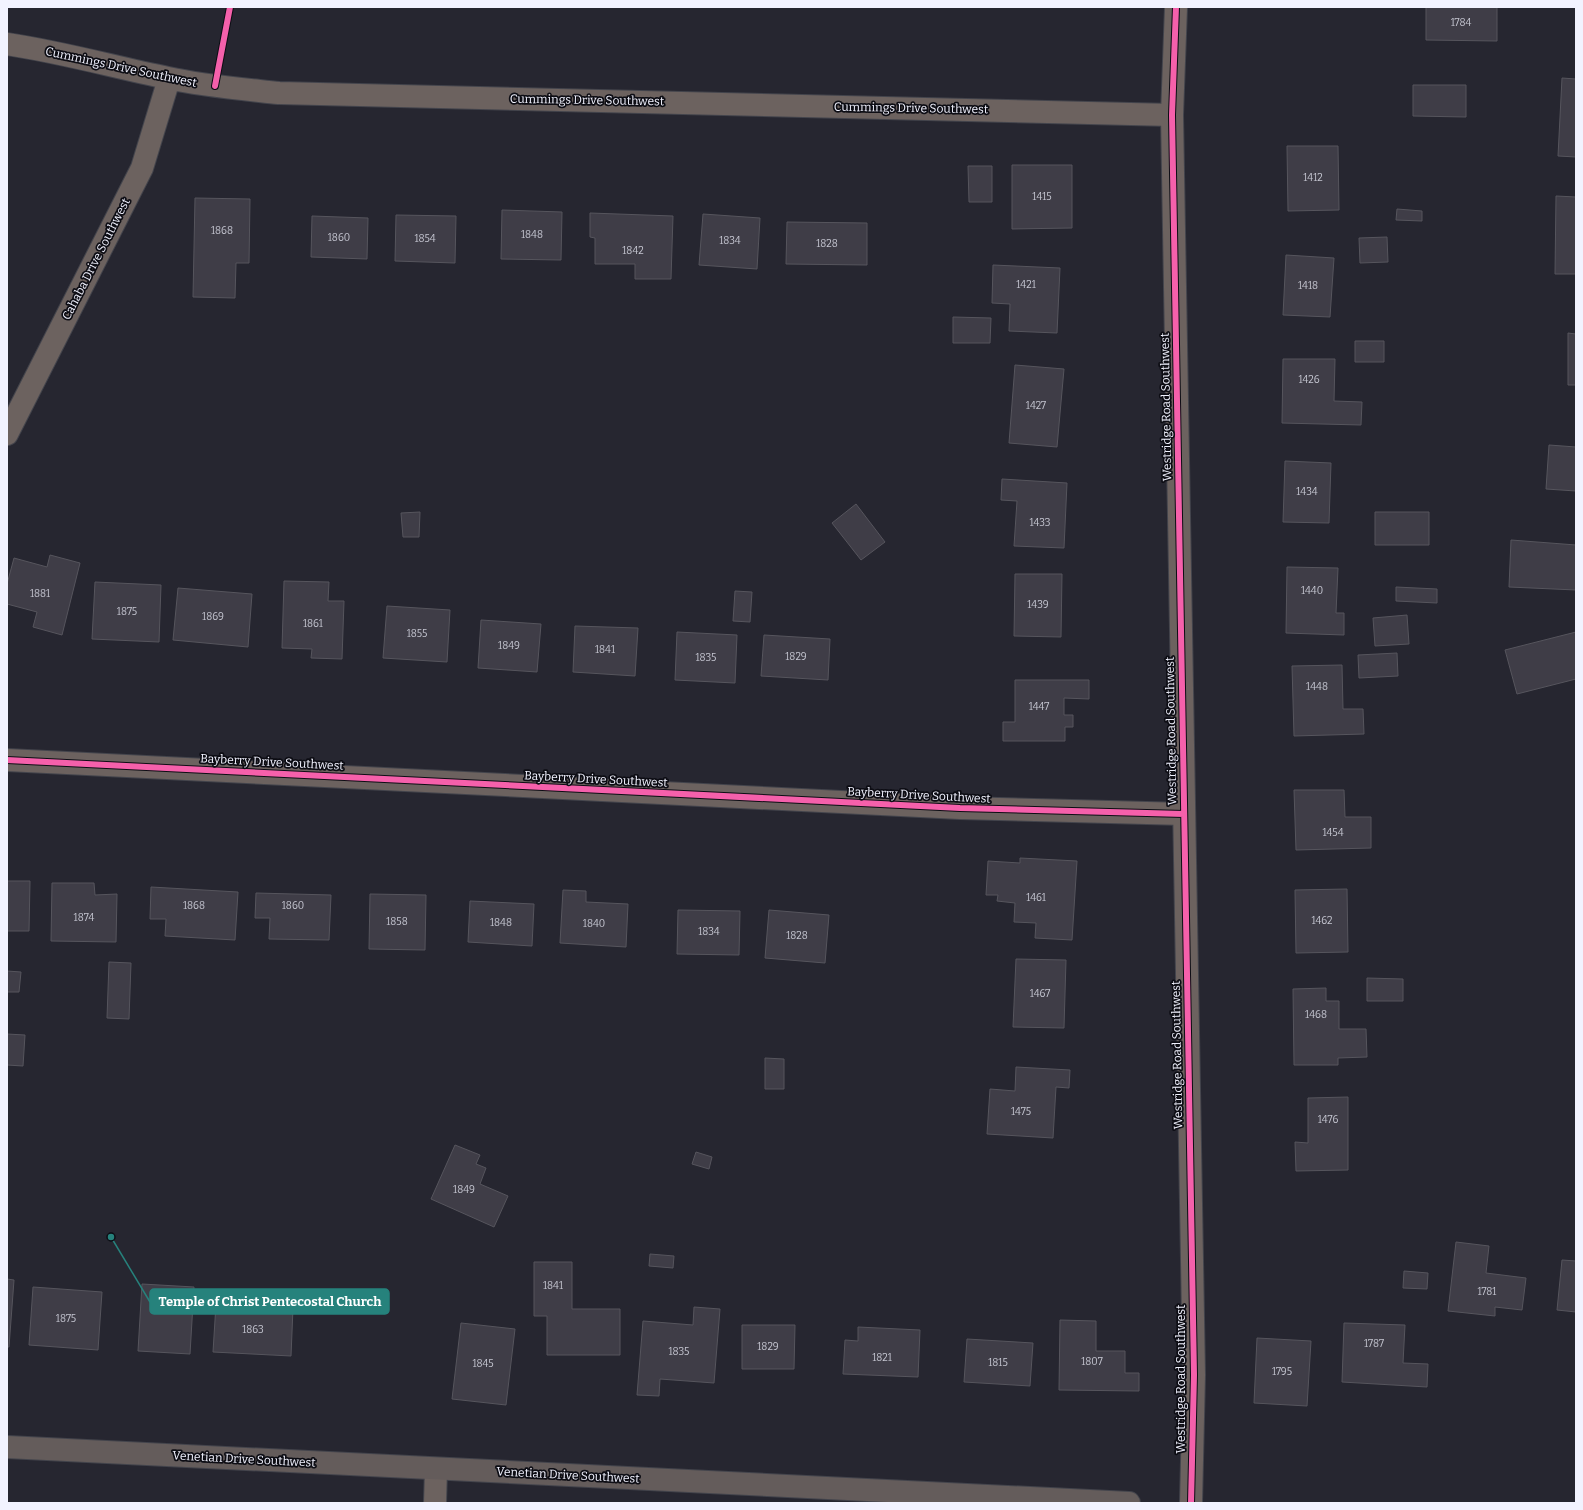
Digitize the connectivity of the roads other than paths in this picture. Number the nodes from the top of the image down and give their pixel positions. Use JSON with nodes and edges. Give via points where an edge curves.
{"nodes":[{"id":1,"x":1176,"y":7,"type":"edge"},
{"id":2,"x":7,"y":44,"type":"edge"},
{"id":3,"x":169,"y":78,"type":"junction"},
{"id":4,"x":1172,"y":115,"type":"junction"},
{"id":5,"x":7,"y":434,"type":"edge"},
{"id":6,"x":7,"y":760,"type":"edge"},
{"id":7,"x":1184,"y":814,"type":"junction"},
{"id":8,"x":7,"y":1447,"type":"edge"},
{"id":9,"x":436,"y":1469,"type":"junction"},
{"id":10,"x":435,"y":1503,"type":"edge"},
{"id":11,"x":1129,"y":1503,"type":"edge"},
{"id":12,"x":1191,"y":1503,"type":"edge"}],
"edges":[{"from":1,"to":4,"type":"street","name":"Westridge Road Southwest"},
{"from":2,"to":3,"type":"street","name":"Cummings Drive Southwest"},
{"from":3,"to":4,"type":"street","name":"Cummings Drive Southwest","via":[[279,93]]},
{"from":3,"to":5,"type":"street","name":"Cahaba Drive Southwest","via":[[142,168]]},
{"from":4,"to":7,"type":"street","name":"Westridge Road Southwest"},
{"from":6,"to":7,"type":"street","name":"Bayberry Drive Southwest","via":[[960,808]]},
{"from":7,"to":12,"type":"street","name":"Westridge Road Southwest","via":[[1194,1375]]},
{"from":8,"to":9,"type":"street","name":"Venetian Drive Southwest"},
{"from":9,"to":10,"type":"street"},
{"from":9,"to":11,"type":"street","name":"Venetian Drive Southwest"}]}
